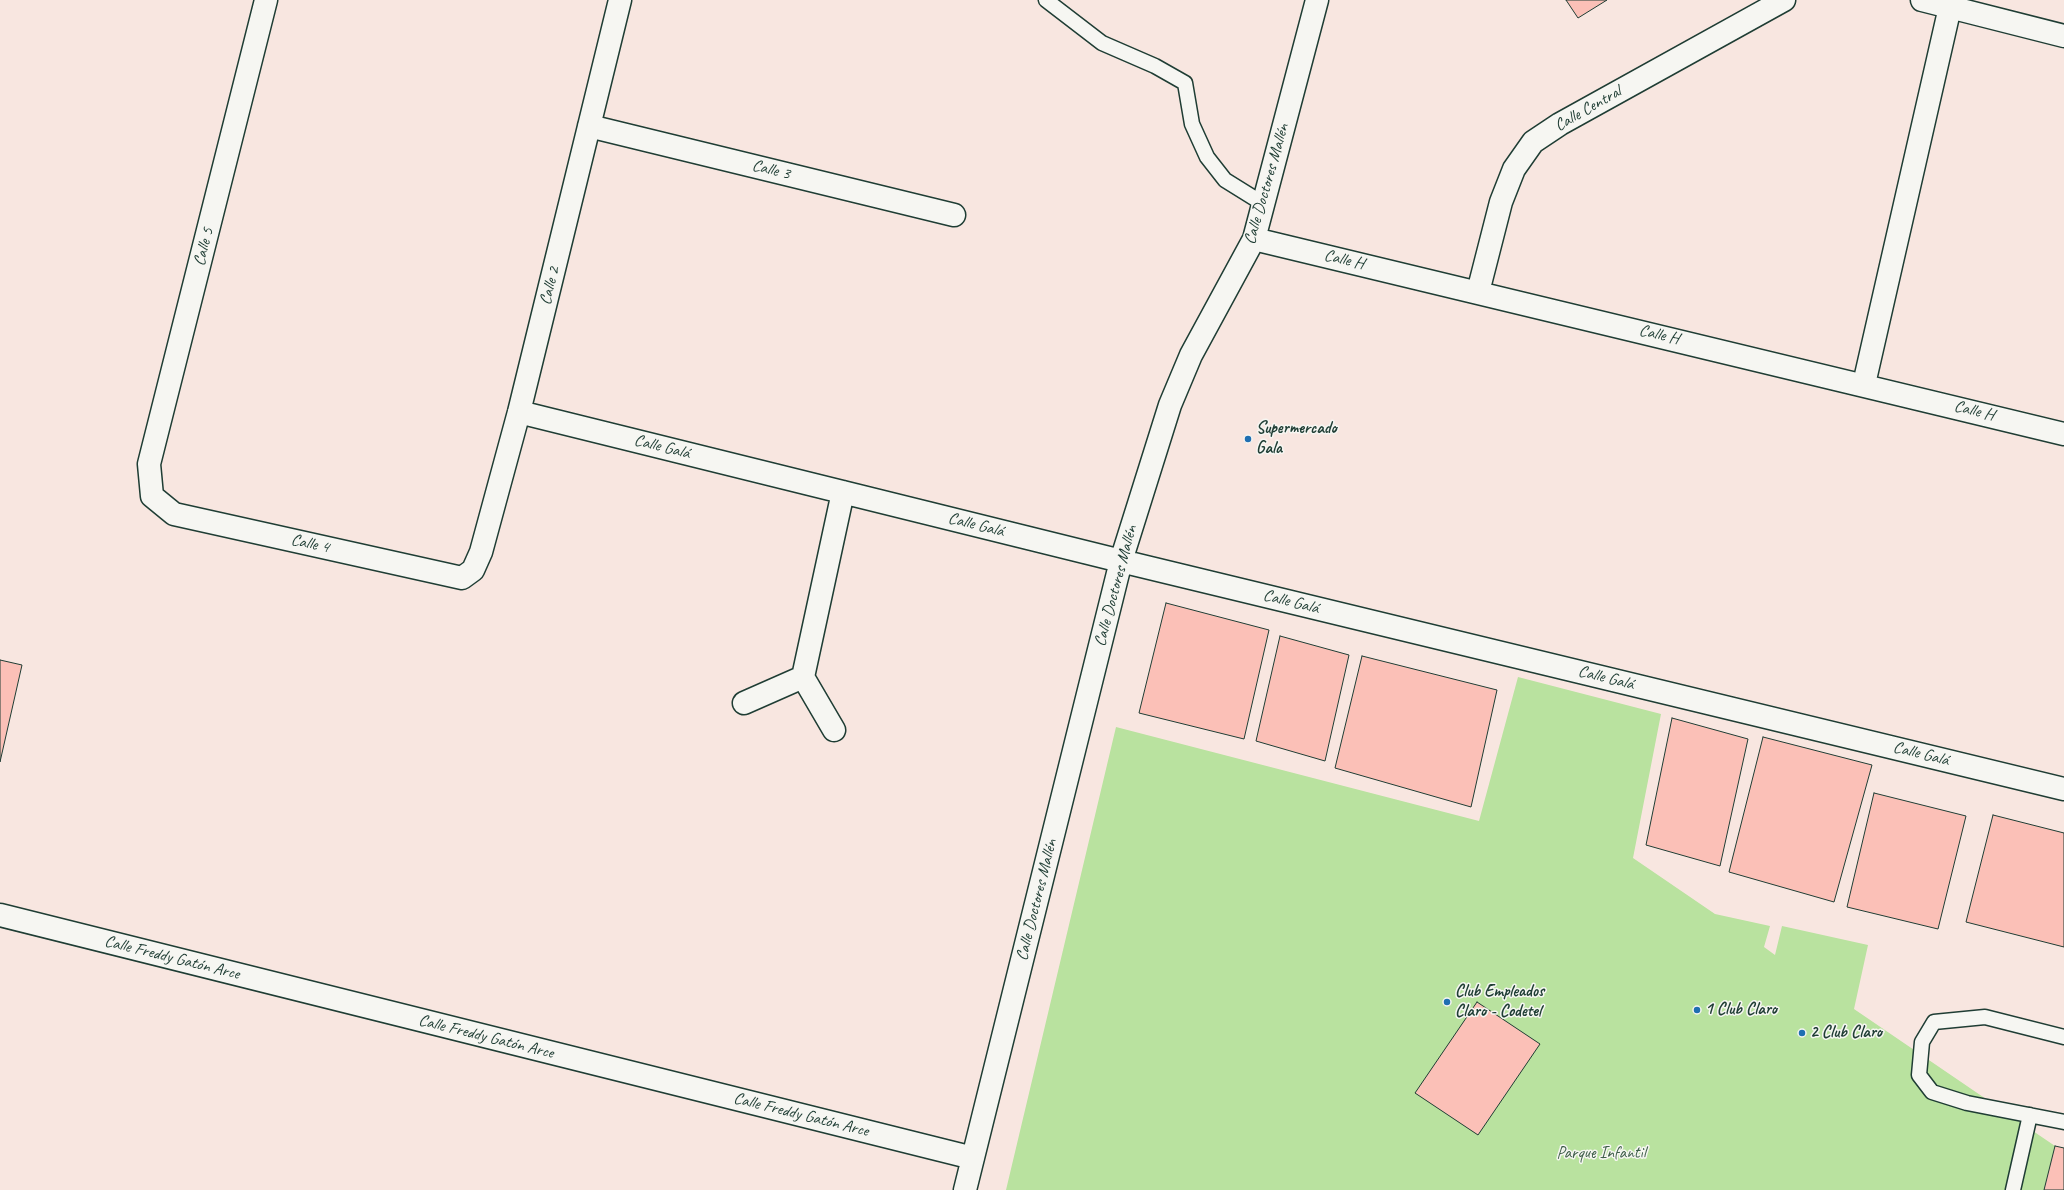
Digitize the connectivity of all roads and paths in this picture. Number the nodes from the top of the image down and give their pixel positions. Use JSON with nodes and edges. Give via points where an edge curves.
{"nodes":[{"id":1,"x":266,"y":0,"type":"edge"},
{"id":2,"x":620,"y":0,"type":"edge"},
{"id":3,"x":1046,"y":0,"type":"edge"},
{"id":4,"x":1317,"y":0,"type":"edge"},
{"id":5,"x":1784,"y":0,"type":"edge"},
{"id":6,"x":1922,"y":0,"type":"edge"},
{"id":7,"x":1950,"y":7,"type":"junction"},
{"id":8,"x":2064,"y":36,"type":"edge"},
{"id":9,"x":590,"y":126,"type":"junction"},
{"id":10,"x":1262,"y":203,"type":"junction"},
{"id":11,"x":954,"y":215,"type":"dead end"},
{"id":12,"x":1254,"y":239,"type":"junction"},
{"id":13,"x":1478,"y":292,"type":"junction"},
{"id":14,"x":1864,"y":384,"type":"junction"},
{"id":15,"x":519,"y":412,"type":"junction"},
{"id":16,"x":2064,"y":434,"type":"edge"},
{"id":17,"x":843,"y":492,"type":"junction"},
{"id":18,"x":152,"y":496,"type":"joint"},
{"id":19,"x":1121,"y":561,"type":"junction"},
{"id":20,"x":473,"y":570,"type":"joint"},
{"id":21,"x":803,"y":678,"type":"junction"},
{"id":22,"x":744,"y":703,"type":"dead end"},
{"id":23,"x":834,"y":730,"type":"dead end"},
{"id":24,"x":2064,"y":789,"type":"edge"},
{"id":25,"x":0,"y":915,"type":"edge"},
{"id":26,"x":2064,"y":1037,"type":"edge"},
{"id":27,"x":2030,"y":1115,"type":"junction"},
{"id":28,"x":2064,"y":1122,"type":"edge"},
{"id":29,"x":973,"y":1158,"type":"junction"},
{"id":30,"x":965,"y":1190,"type":"edge"},
{"id":31,"x":2013,"y":1190,"type":"edge"}],
"edges":[{"from":1,"to":18,"type":"street","name":"Calle 5","via":[[149,464]]},
{"from":2,"to":9,"type":"street","name":"Calle 2"},
{"from":3,"to":10,"type":"lane","via":[[1102,43],[1185,82],[1192,124],[1207,157],[1224,180]]},
{"from":4,"to":10,"type":"street","name":"Calle Doctores Mallén"},
{"from":5,"to":13,"type":"street","name":"Calle Central","via":[[1560,124],[1533,142],[1514,169],[1501,202]]},
{"from":6,"to":7,"type":"street"},
{"from":7,"to":8,"type":"street"},
{"from":7,"to":14,"type":"street"},
{"from":9,"to":11,"type":"street","name":"Calle 3"},
{"from":9,"to":15,"type":"street","name":"Calle 2"},
{"from":10,"to":12,"type":"street","name":"Calle Doctores Mallén"},
{"from":12,"to":13,"type":"street","name":"Calle H"},
{"from":12,"to":19,"type":"street","name":"Calle Doctores Mallén","via":[[1191,355],[1170,405]]},
{"from":13,"to":14,"type":"street","name":"Calle H"},
{"from":14,"to":16,"type":"street","name":"Calle H"},
{"from":15,"to":17,"type":"street","name":"Calle Galá"},
{"from":15,"to":20,"type":"street","name":"Calle 2","via":[[481,552]]},
{"from":17,"to":19,"type":"street","name":"Calle Galá"},
{"from":17,"to":21,"type":"street"},
{"from":18,"to":20,"type":"street","name":"Calle 4","via":[[174,514],[462,578]]},
{"from":19,"to":24,"type":"street","name":"Calle Galá"},
{"from":19,"to":29,"type":"street","name":"Calle Doctores Mallén"},
{"from":21,"to":22,"type":"street"},
{"from":21,"to":23,"type":"street"},
{"from":25,"to":29,"type":"street","name":"Calle Freddy Gatón Arce"},
{"from":26,"to":27,"type":"lane","via":[[1985,1017],[1934,1022],[1922,1042],[1919,1075],[1932,1092],[1967,1103]]},
{"from":27,"to":28,"type":"lane"},
{"from":27,"to":31,"type":"lane"},
{"from":29,"to":30,"type":"street","name":"Calle Doctores Mallén"}]}
